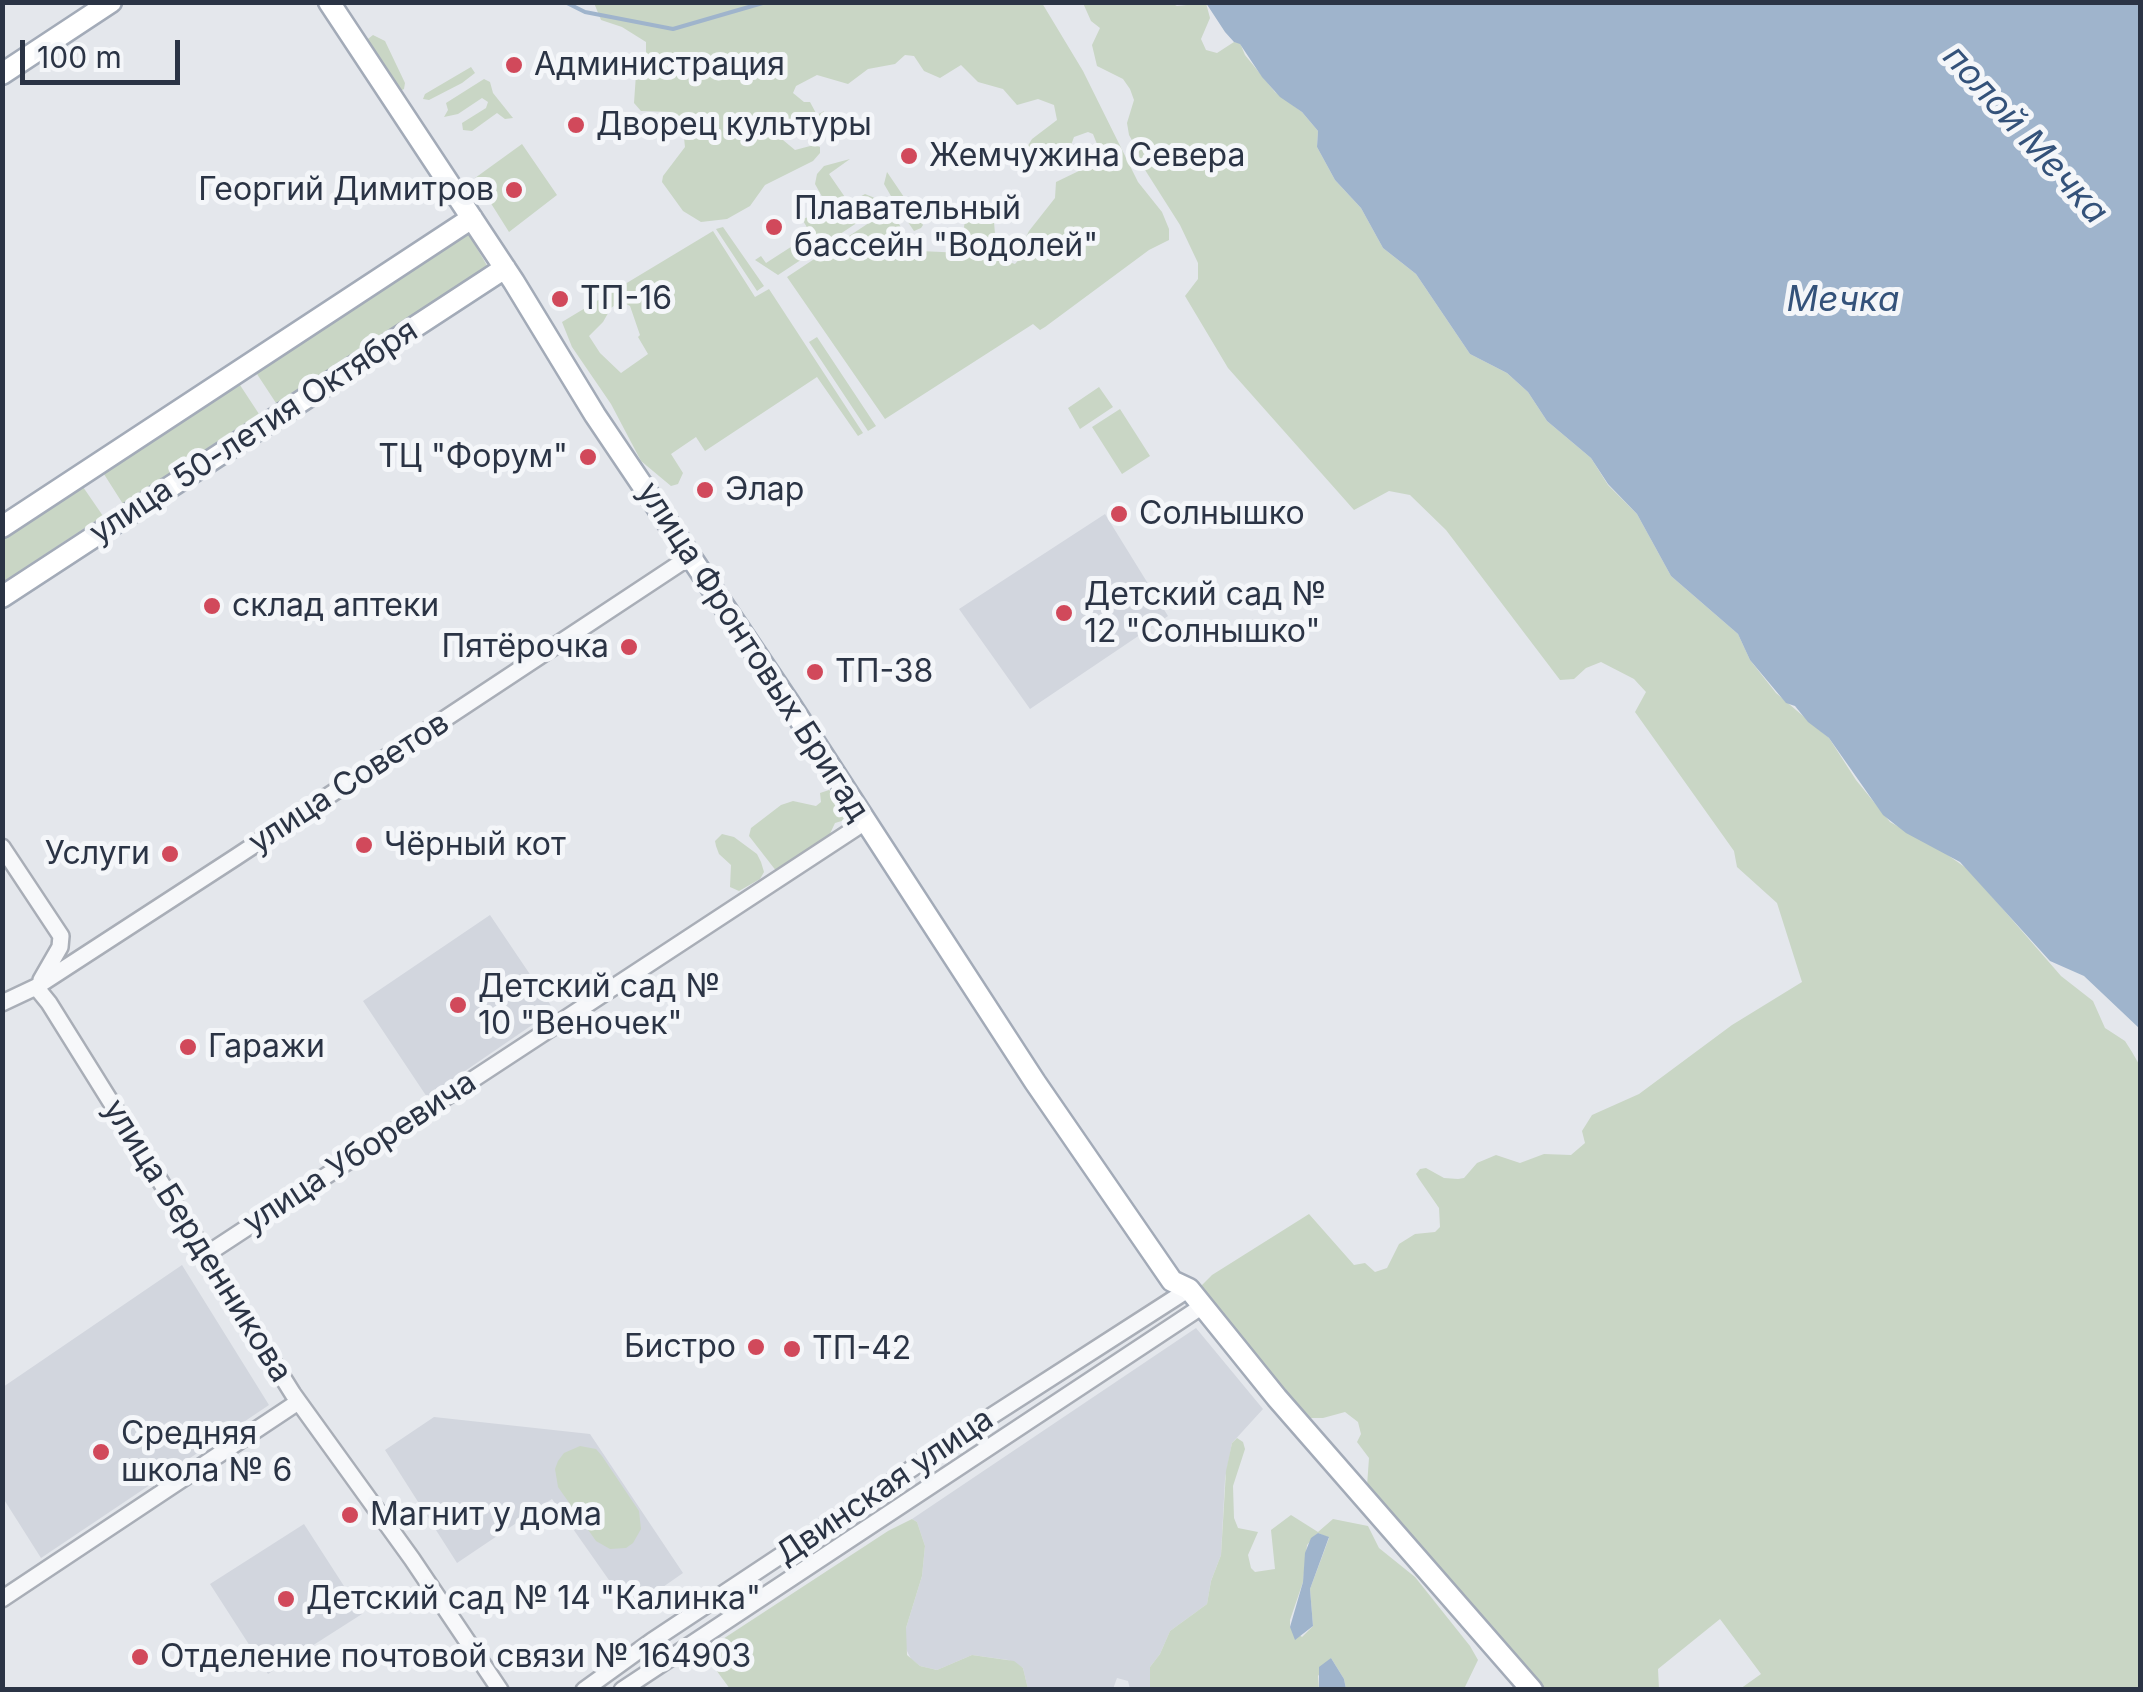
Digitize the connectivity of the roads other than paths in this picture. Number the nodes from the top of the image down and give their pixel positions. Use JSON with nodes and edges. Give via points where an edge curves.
{"nodes":[{"id":1,"x":111,"y":2,"type":"edge"},
{"id":2,"x":330,"y":2,"type":"edge"},
{"id":3,"x":2,"y":74,"type":"edge"},
{"id":4,"x":472,"y":218,"type":"junction"},
{"id":5,"x":504,"y":268,"type":"junction"},
{"id":6,"x":2,"y":526,"type":"edge"},
{"id":7,"x":691,"y":556,"type":"junction"},
{"id":8,"x":2,"y":597,"type":"edge"},
{"id":9,"x":864,"y":822,"type":"junction"},
{"id":10,"x":2,"y":847,"type":"edge"},
{"id":11,"x":61,"y":936,"type":"junction"},
{"id":12,"x":84,"y":954,"type":"junction"},
{"id":13,"x":36,"y":987,"type":"junction"},
{"id":14,"x":2,"y":1003,"type":"edge"},
{"id":15,"x":207,"y":1254,"type":"junction"},
{"id":16,"x":1195,"y":1298,"type":"junction"},
{"id":17,"x":298,"y":1402,"type":"junction"},
{"id":18,"x":2,"y":1600,"type":"edge"},
{"id":19,"x":500,"y":1690,"type":"edge"},
{"id":20,"x":584,"y":1690,"type":"edge"},
{"id":21,"x":622,"y":1690,"type":"edge"},
{"id":22,"x":1532,"y":1690,"type":"edge"}],
"edges":[{"from":1,"to":3,"type":"main road"},
{"from":2,"to":4,"type":"main road","name":"улица Фронтовых Бригад"},
{"from":4,"to":5,"type":"main road","name":"улица Фронтовых Бригад"},
{"from":4,"to":6,"type":"main road","name":"улица 50-летия Октября"},
{"from":5,"to":7,"type":"main road","name":"улица Фронтовых Бригад"},
{"from":5,"to":8,"type":"main road","name":"улица 50-летия Октября"},
{"from":7,"to":9,"type":"main road","name":"улица Фронтовых Бригад"},
{"from":7,"to":12,"type":"street","name":"улица Советов"},
{"from":9,"to":15,"type":"street","name":"улица Уборевича"},
{"from":9,"to":16,"type":"main road","name":"улица Фронтовых Бригад","via":[[1172,1281]]},
{"from":10,"to":11,"type":"street"},
{"from":11,"to":12,"type":"street"},
{"from":11,"to":13,"type":"street"},
{"from":12,"to":13,"type":"street","name":"улица Советов"},
{"from":13,"to":14,"type":"street","name":"улица Советов"},
{"from":13,"to":15,"type":"street","name":"улица Берденникова"},
{"from":15,"to":17,"type":"street","name":"улица Берденникова"},
{"from":16,"to":20,"type":"street","name":"Двинская улица","via":[[976,1426]]},
{"from":16,"to":21,"type":"street","name":"Двинская улица"},
{"from":16,"to":22,"type":"main road","name":"улица Фронтовых Бригад"},
{"from":17,"to":18,"type":"street"},
{"from":17,"to":19,"type":"street","name":"улица Берденникова"}]}
